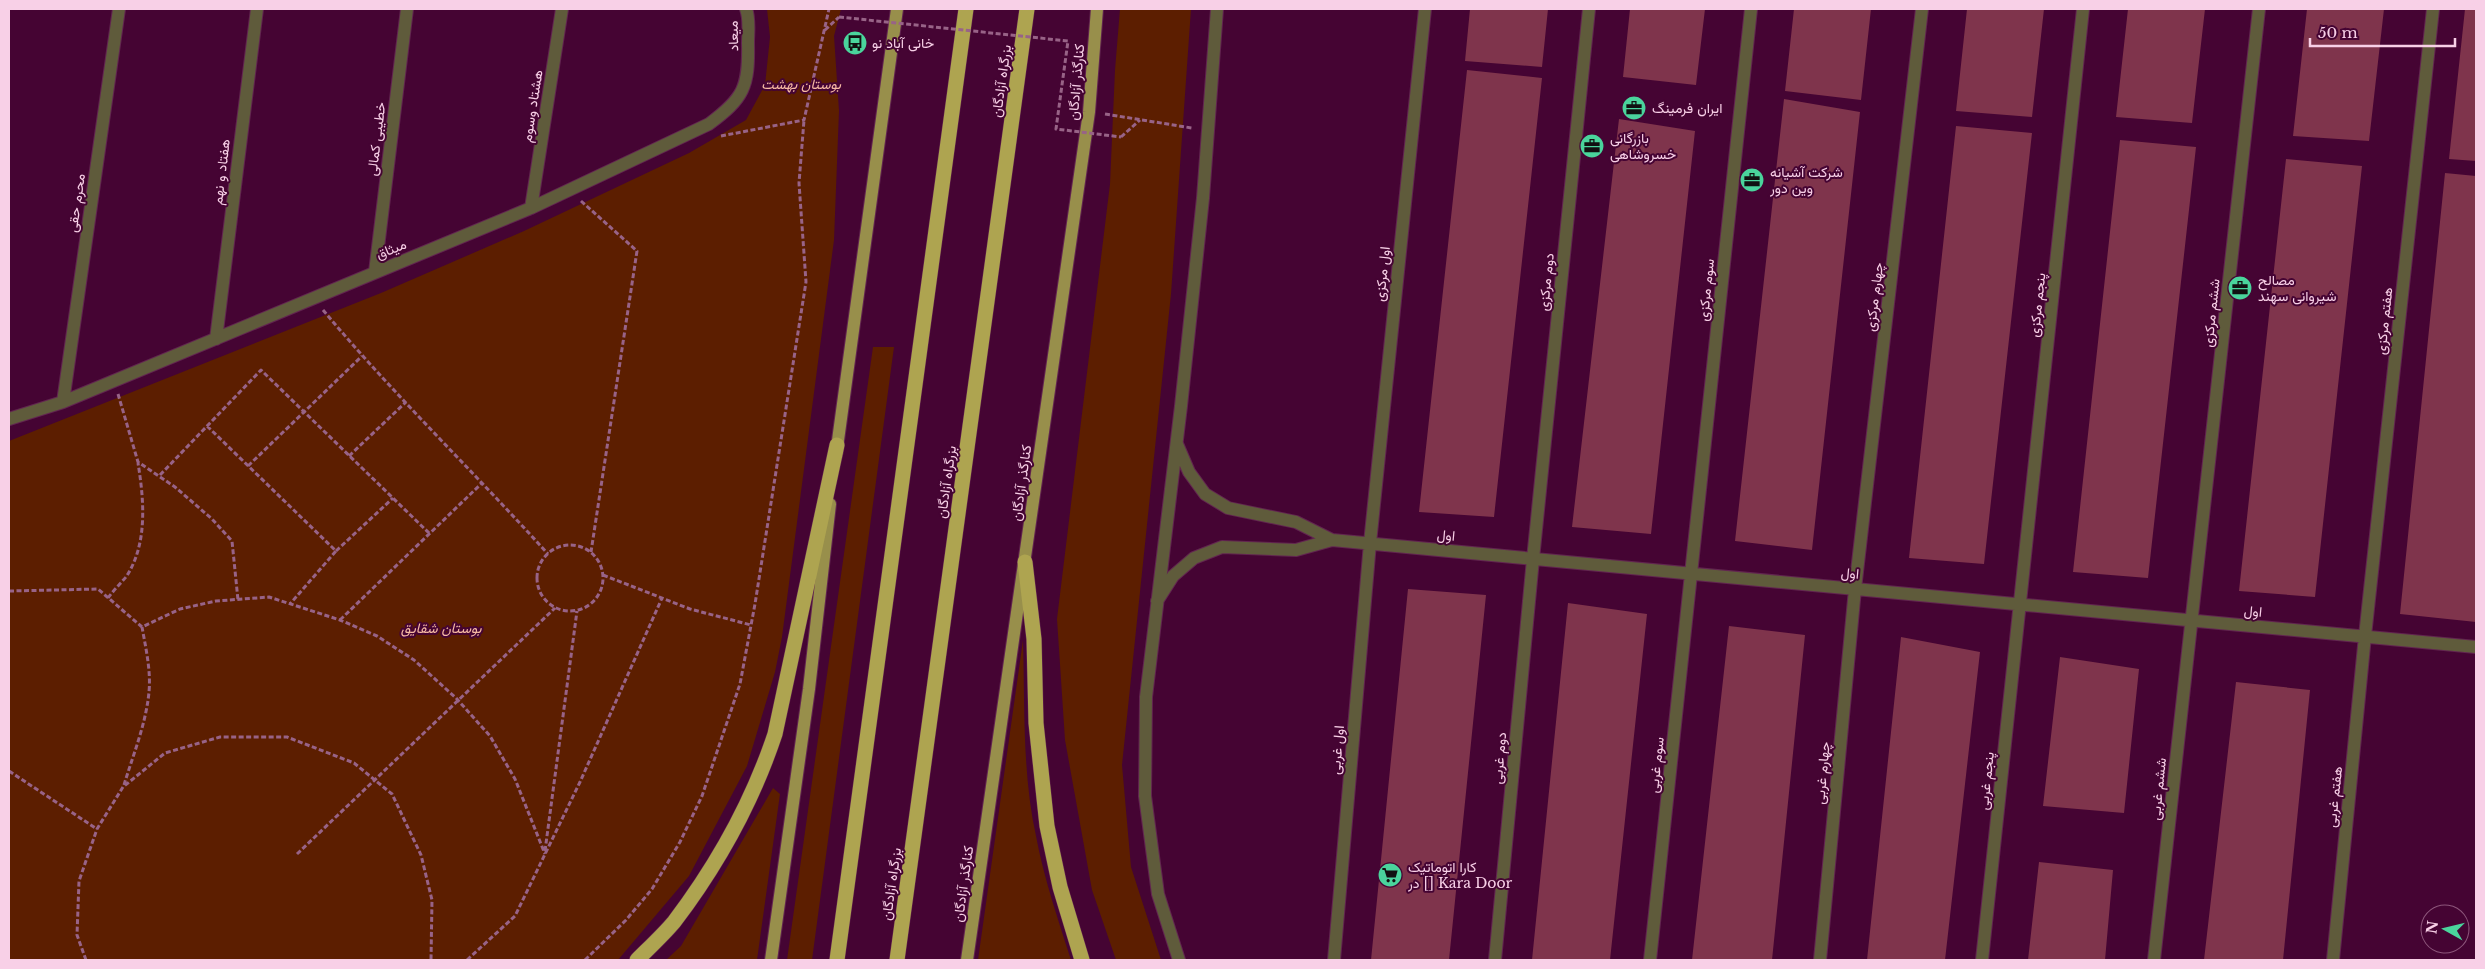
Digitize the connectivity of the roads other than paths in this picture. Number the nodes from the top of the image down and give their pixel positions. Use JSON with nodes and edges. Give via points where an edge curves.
{"nodes":[{"id":1,"x":119,"y":9,"type":"edge"},
{"id":2,"x":257,"y":9,"type":"edge"},
{"id":3,"x":407,"y":9,"type":"edge"},
{"id":4,"x":562,"y":9,"type":"edge"},
{"id":5,"x":746,"y":9,"type":"edge"},
{"id":6,"x":898,"y":9,"type":"edge"},
{"id":7,"x":966,"y":9,"type":"edge"},
{"id":8,"x":1027,"y":9,"type":"edge"},
{"id":9,"x":1097,"y":9,"type":"edge"},
{"id":10,"x":1425,"y":9,"type":"edge"},
{"id":11,"x":1589,"y":9,"type":"edge"},
{"id":12,"x":1751,"y":9,"type":"edge"},
{"id":13,"x":1922,"y":9,"type":"edge"},
{"id":14,"x":2083,"y":9,"type":"edge"},
{"id":15,"x":2259,"y":9,"type":"edge"},
{"id":16,"x":2432,"y":9,"type":"edge"},
{"id":17,"x":1218,"y":12,"type":"edge"},
{"id":18,"x":748,"y":62,"type":"joint"},
{"id":19,"x":532,"y":208,"type":"junction"},
{"id":20,"x":375,"y":272,"type":"junction"},
{"id":21,"x":216,"y":339,"type":"junction"},
{"id":22,"x":63,"y":402,"type":"junction"},
{"id":23,"x":9,"y":419,"type":"edge"},
{"id":24,"x":1177,"y":444,"type":"junction"},
{"id":25,"x":837,"y":445,"type":"junction"},
{"id":26,"x":1332,"y":540,"type":"junction"},
{"id":27,"x":1370,"y":543,"type":"junction"},
{"id":28,"x":1532,"y":559,"type":"junction"},
{"id":29,"x":1025,"y":562,"type":"junction"},
{"id":30,"x":1691,"y":574,"type":"junction"},
{"id":31,"x":1855,"y":589,"type":"junction"},
{"id":32,"x":1156,"y":601,"type":"junction"},
{"id":33,"x":2020,"y":604,"type":"junction"},
{"id":34,"x":2192,"y":620,"type":"junction"},
{"id":35,"x":2365,"y":636,"type":"junction"},
{"id":36,"x":2476,"y":647,"type":"edge"},
{"id":37,"x":637,"y":960,"type":"edge"},
{"id":38,"x":771,"y":960,"type":"edge"},
{"id":39,"x":837,"y":960,"type":"edge"},
{"id":40,"x":897,"y":960,"type":"edge"},
{"id":41,"x":967,"y":960,"type":"edge"},
{"id":42,"x":1082,"y":960,"type":"edge"},
{"id":43,"x":1179,"y":960,"type":"edge"},
{"id":44,"x":1334,"y":960,"type":"edge"},
{"id":45,"x":1495,"y":960,"type":"edge"},
{"id":46,"x":1650,"y":960,"type":"edge"},
{"id":47,"x":1820,"y":960,"type":"edge"},
{"id":48,"x":1982,"y":960,"type":"edge"},
{"id":49,"x":2154,"y":960,"type":"edge"},
{"id":50,"x":2332,"y":960,"type":"edge"}],
"edges":[{"from":1,"to":22,"type":"street","name":"محرم حقی"},
{"from":2,"to":21,"type":"street","name":"هفتاد و نهم"},
{"from":3,"to":20,"type":"street","name":"خطیبی کمالی"},
{"from":4,"to":19,"type":"street","name":"هشتاد وسوم"},
{"from":5,"to":18,"type":"street","name":"میعاد"},
{"from":6,"to":25,"type":"main road"},
{"from":7,"to":39,"type":"highway"},
{"from":8,"to":40,"type":"highway","name":"بزرگراه آزادگان"},
{"from":9,"to":29,"type":"main road","name":"کنارگذر آزادگان","via":[[1089,112]]},
{"from":10,"to":27,"type":"street","name":"اول مرکزی"},
{"from":11,"to":28,"type":"street","name":"دوم مرکزی"},
{"from":12,"to":30,"type":"street","name":"سوم مرکزی"},
{"from":13,"to":31,"type":"street","name":"چهارم مرکزی"},
{"from":14,"to":33,"type":"street","name":"پنجم مرکزی"},
{"from":15,"to":34,"type":"street","name":"ششم مرکزی"},
{"from":16,"to":35,"type":"street","name":"هفتم مرکزی"},
{"from":17,"to":24,"type":"street"},
{"from":18,"to":19,"type":"street","name":"میثاق","via":[[746,84],[731,108],[716,119],[664,147]]},
{"from":19,"to":20,"type":"street","name":"میثاق"},
{"from":20,"to":21,"type":"street","name":"میثاق"},
{"from":21,"to":22,"type":"street","name":"میثاق"},
{"from":22,"to":23,"type":"street","name":"میثاق"},
{"from":24,"to":26,"type":"street","name":"اول","via":[[1189,472],[1205,494],[1228,508],[1296,522]]},
{"from":24,"to":32,"type":"street"},
{"from":25,"to":37,"type":"highway","via":[[775,734],[766,760],[749,803],[713,866],[673,923]]},
{"from":25,"to":38,"type":"main road","via":[[809,689]]},
{"from":26,"to":27,"type":"street","name":"اول"},
{"from":26,"to":32,"type":"street","name":"اول","via":[[1296,550],[1222,547],[1194,558],[1173,576]]},
{"from":27,"to":28,"type":"street","name":"اول"},
{"from":27,"to":44,"type":"street","name":"اول غربی"},
{"from":28,"to":30,"type":"street","name":"اول"},
{"from":28,"to":45,"type":"street","name":"دوم غربی"},
{"from":29,"to":41,"type":"main road","name":"کنارگذر آزادگان"},
{"from":29,"to":42,"type":"highway","via":[[1034,639],[1037,740],[1046,826]]},
{"from":30,"to":31,"type":"street","name":"اول"},
{"from":30,"to":46,"type":"street","name":"سوم غربی"},
{"from":31,"to":33,"type":"street","name":"اول"},
{"from":31,"to":47,"type":"street","name":"چهارم غربی"},
{"from":32,"to":43,"type":"street","via":[[1146,697],[1145,796],[1158,894]]},
{"from":33,"to":34,"type":"street","name":"اول"},
{"from":33,"to":48,"type":"street","name":"پنجم غربی"},
{"from":34,"to":35,"type":"street","name":"اول"},
{"from":34,"to":49,"type":"street","name":"ششم غربی"},
{"from":35,"to":36,"type":"street","name":"اول"},
{"from":35,"to":50,"type":"street","name":"هفتم غربی"}]}
